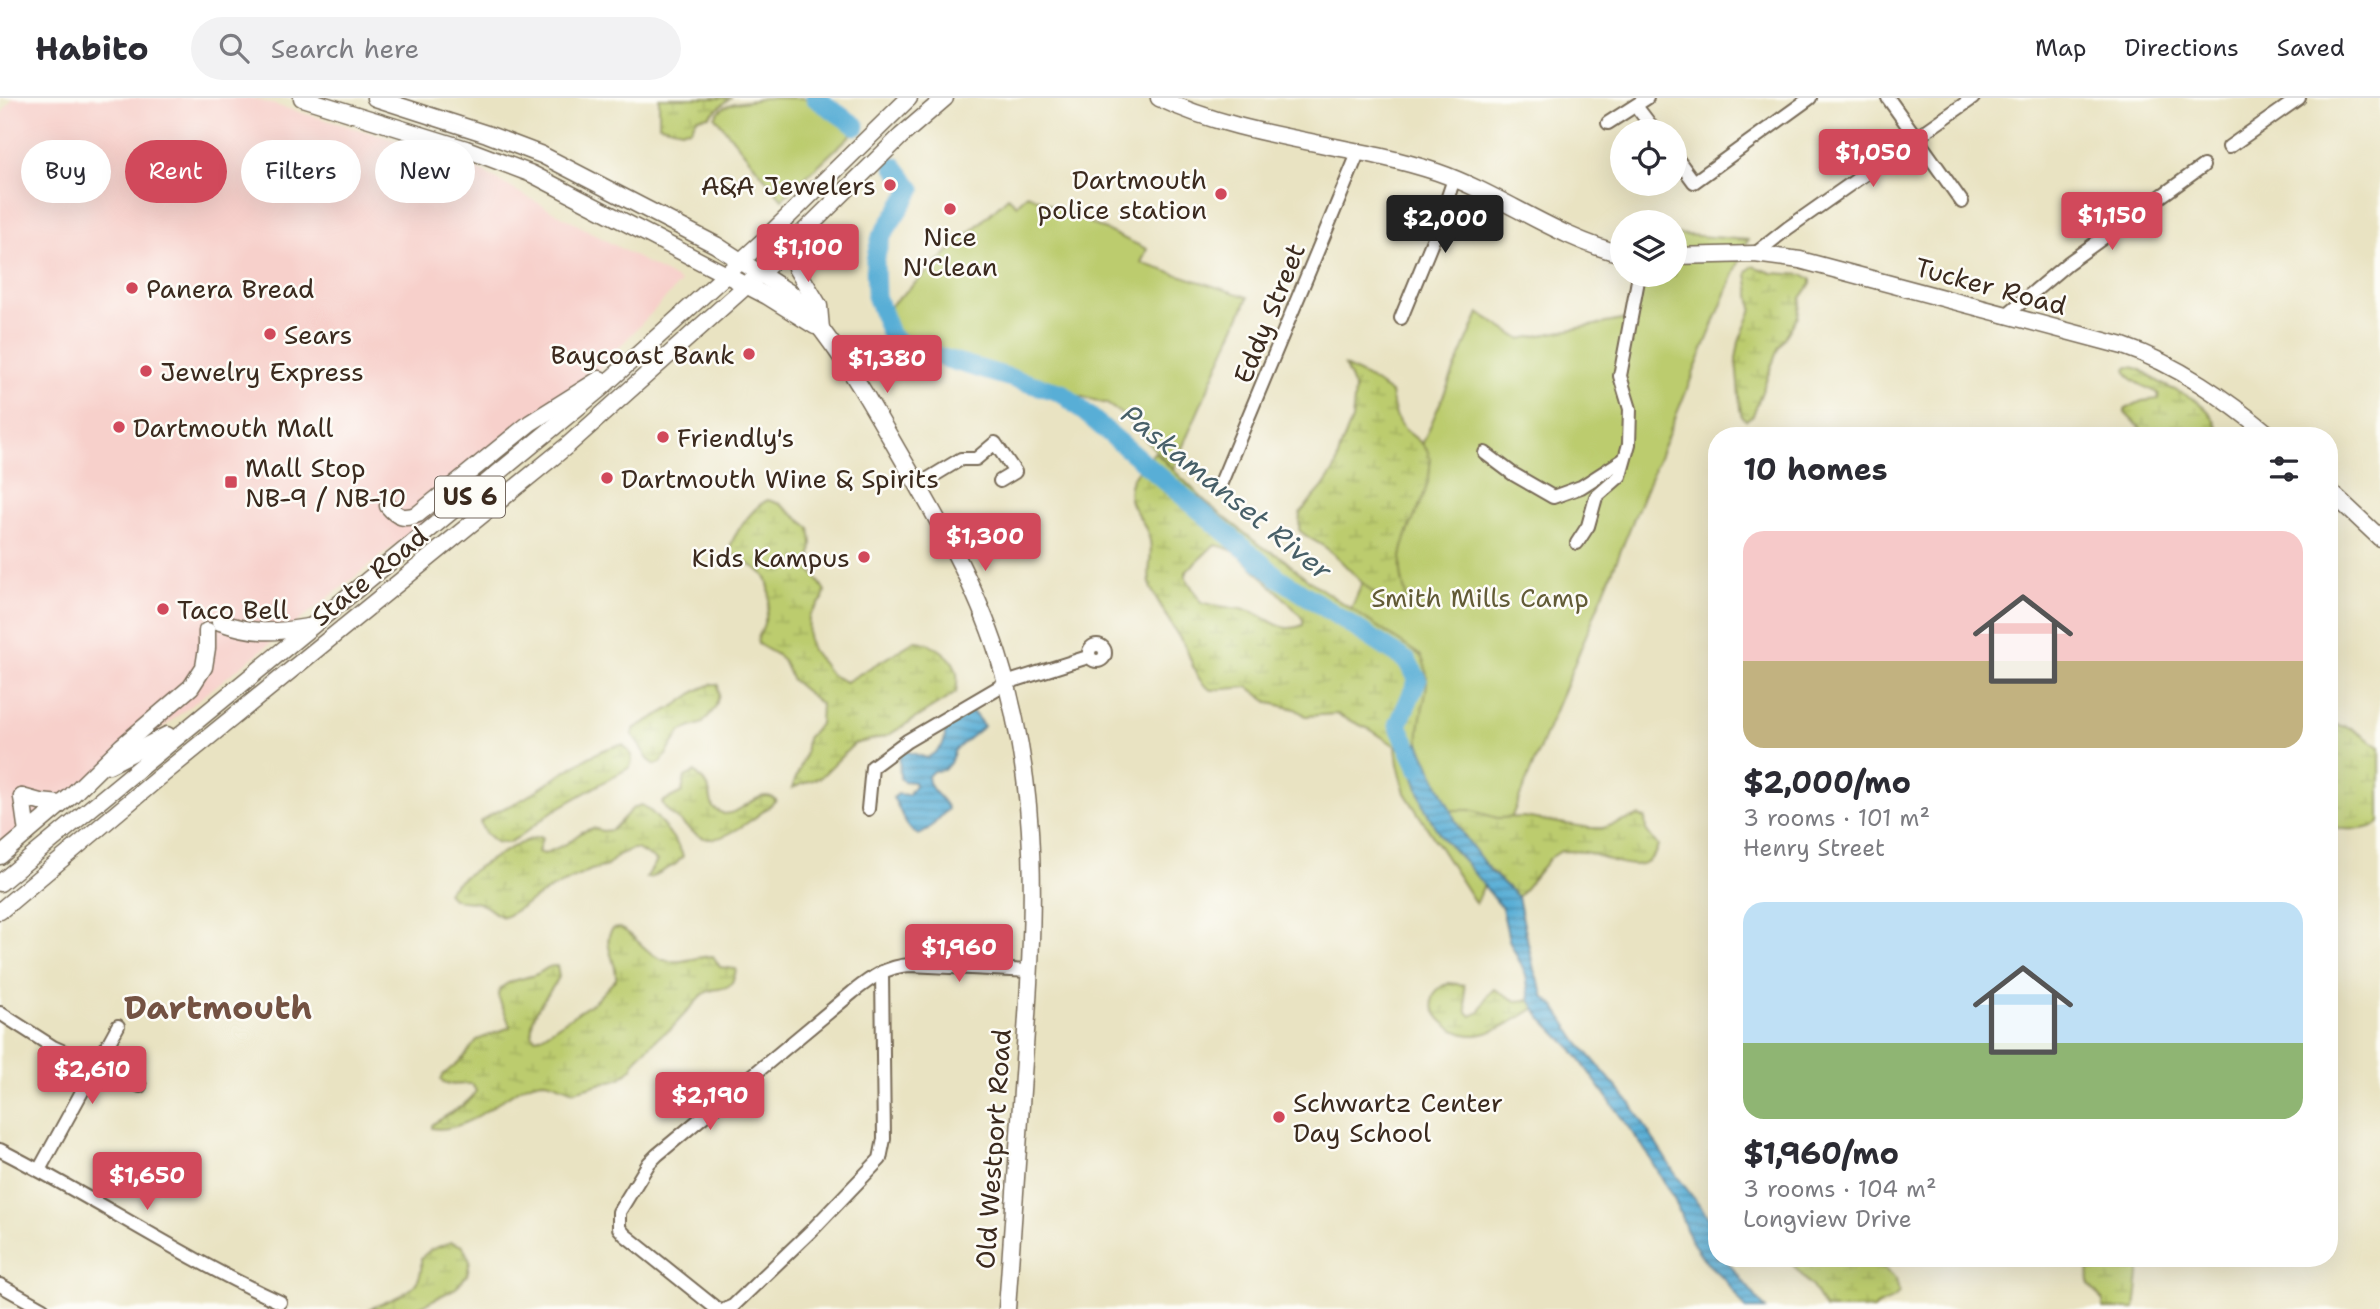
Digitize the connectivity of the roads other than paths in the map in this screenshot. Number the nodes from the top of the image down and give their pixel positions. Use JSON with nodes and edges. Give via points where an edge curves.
{"nodes":[{"id":1,"x":302,"y":98,"type":"edge"},
{"id":2,"x":375,"y":98,"type":"edge"},
{"id":3,"x":909,"y":98,"type":"edge"},
{"id":4,"x":945,"y":98,"type":"edge"},
{"id":5,"x":1158,"y":98,"type":"edge"},
{"id":6,"x":1810,"y":98,"type":"edge"},
{"id":7,"x":1888,"y":98,"type":"edge"},
{"id":8,"x":1973,"y":98,"type":"edge"},
{"id":9,"x":2299,"y":98,"type":"edge"},
{"id":10,"x":1641,"y":102,"type":"edge"},
{"id":11,"x":1649,"y":119,"type":"edge"},
{"id":12,"x":1608,"y":123,"type":"dead end"},
{"id":13,"x":1916,"y":138,"type":"junction"},
{"id":14,"x":2229,"y":147,"type":"dead end"},
{"id":15,"x":1359,"y":151,"type":"junction"},
{"id":16,"x":2203,"y":166,"type":"dead end"},
{"id":17,"x":1687,"y":172,"type":"edge"},
{"id":18,"x":1454,"y":179,"type":"junction"},
{"id":19,"x":1962,"y":202,"type":"dead end"},
{"id":20,"x":799,"y":237,"type":"junction"},
{"id":21,"x":1610,"y":250,"type":"edge"},
{"id":22,"x":1755,"y":254,"type":"junction"},
{"id":23,"x":1687,"y":256,"type":"edge"},
{"id":24,"x":742,"y":260,"type":"junction"},
{"id":25,"x":761,"y":273,"type":"junction"},
{"id":26,"x":726,"y":274,"type":"junction"},
{"id":27,"x":747,"y":285,"type":"junction"},
{"id":28,"x":1637,"y":287,"type":"edge"},
{"id":29,"x":2005,"y":316,"type":"junction"},
{"id":30,"x":1401,"y":318,"type":"dead end"},
{"id":31,"x":821,"y":329,"type":"junction"},
{"id":32,"x":626,"y":364,"type":"junction"},
{"id":33,"x":2259,"y":427,"type":"edge"},
{"id":34,"x":1485,"y":453,"type":"dead end"},
{"id":35,"x":1623,"y":460,"type":"junction"},
{"id":36,"x":1000,"y":481,"type":"dead end"},
{"id":37,"x":918,"y":485,"type":"junction"},
{"id":38,"x":1218,"y":490,"type":"dead end"},
{"id":39,"x":2338,"y":498,"type":"edge"},
{"id":40,"x":388,"y":506,"type":"dead end"},
{"id":41,"x":2380,"y":538,"type":"edge"},
{"id":42,"x":1577,"y":543,"type":"dead end"},
{"id":43,"x":310,"y":626,"type":"junction"},
{"id":44,"x":1088,"y":657,"type":"dead end"},
{"id":45,"x":1006,"y":682,"type":"junction"},
{"id":46,"x":196,"y":720,"type":"junction"},
{"id":47,"x":95,"y":773,"type":"junction"},
{"id":48,"x":61,"y":804,"type":"junction"},
{"id":49,"x":868,"y":809,"type":"dead end"},
{"id":50,"x":27,"y":832,"type":"junction"},
{"id":51,"x":0,"y":856,"type":"edge"},
{"id":52,"x":0,"y":883,"type":"edge"},
{"id":53,"x":0,"y":911,"type":"edge"},
{"id":54,"x":1030,"y":971,"type":"junction"},
{"id":55,"x":882,"y":972,"type":"junction"},
{"id":56,"x":0,"y":1013,"type":"edge"},
{"id":57,"x":118,"y":1026,"type":"dead end"},
{"id":58,"x":94,"y":1066,"type":"junction"},
{"id":59,"x":140,"y":1086,"type":"dead end"},
{"id":60,"x":0,"y":1150,"type":"edge"},
{"id":61,"x":39,"y":1170,"type":"junction"},
{"id":62,"x":0,"y":1285,"type":"edge"},
{"id":63,"x":280,"y":1302,"type":"dead end"},
{"id":64,"x":43,"y":1309,"type":"edge"},
{"id":65,"x":717,"y":1309,"type":"edge"},
{"id":66,"x":726,"y":1309,"type":"edge"},
{"id":67,"x":1007,"y":1309,"type":"edge"}],
"edges":[{"from":1,"to":26,"type":"main road","name":"Old Westport Road","via":[[517,167]]},
{"from":2,"to":24,"type":"main road","name":"Old Westport Road","via":[[534,152]]},
{"from":3,"to":24,"type":"main road","name":"State Road","number":"US 6"},
{"from":4,"to":20,"type":"main road","name":"State Road","number":"US 6"},
{"from":5,"to":15,"type":"main road","via":[[1210,118]]},
{"from":6,"to":17,"type":"street","via":[[1694,182]]},
{"from":7,"to":13,"type":"street"},
{"from":8,"to":13,"type":"street"},
{"from":9,"to":14,"type":"street"},
{"from":10,"to":11,"type":"street"},
{"from":10,"to":12,"type":"street"},
{"from":13,"to":19,"type":"street"},
{"from":13,"to":22,"type":"street"},
{"from":15,"to":18,"type":"main road"},
{"from":15,"to":38,"type":"street","name":"Eddy Street"},
{"from":16,"to":29,"type":"street","via":[[2068,262]]},
{"from":18,"to":21,"type":"main road"},
{"from":18,"to":30,"type":"street"},
{"from":20,"to":25,"type":"main road","name":"State Road","number":"US 6"},
{"from":20,"to":31,"type":"main road","via":[[796,268],[819,306]]},
{"from":22,"to":23,"type":"main road","name":"Tucker Road"},
{"from":22,"to":29,"type":"main road","name":"Tucker Road","via":[[1825,266]]},
{"from":24,"to":25,"type":"main road","name":"Old Westport Road"},
{"from":24,"to":26,"type":"main road","name":"State Road","number":"US 6"},
{"from":25,"to":27,"type":"main road","name":"State Road","number":"US 6"},
{"from":25,"to":31,"type":"main road","name":"Old Westport Road","via":[[803,304]]},
{"from":26,"to":27,"type":"main road","name":"Old Westport Road"},
{"from":26,"to":32,"type":"main road","name":"State Road","number":"US 6"},
{"from":27,"to":31,"type":"main road","name":"Old Westport Road"},
{"from":27,"to":53,"type":"main road","name":"State Road","number":"US 6","via":[[568,445]]},
{"from":28,"to":35,"type":"street","via":[[1620,376],[1630,409],[1629,444]]},
{"from":29,"to":33,"type":"main road","name":"Tucker Road","via":[[2153,357]]},
{"from":31,"to":37,"type":"main road","name":"Old Westport Road"},
{"from":32,"to":40,"type":"main road","via":[[539,417],[418,514],[400,517]]},
{"from":32,"to":43,"type":"main road","name":"State Road","number":"US 6","via":[[541,440]]},
{"from":34,"to":35,"type":"street","via":[[1553,496],[1588,483]]},
{"from":35,"to":42,"type":"street","via":[[1620,476],[1596,497],[1588,526]]},
{"from":36,"to":37,"type":"street","via":[[1015,472],[995,443],[976,459],[961,459]]},
{"from":37,"to":45,"type":"main road","name":"Old Westport Road","via":[[980,605]]},
{"from":39,"to":41,"type":"main road"},
{"from":43,"to":46,"type":"main road","name":"State Road","number":"US 6"},
{"from":43,"to":47,"type":"main road","via":[[264,633],[214,626],[196,681]]},
{"from":44,"to":45,"type":"street"},
{"from":45,"to":49,"type":"street","via":[[906,741],[872,767]]},
{"from":45,"to":54,"type":"main road","name":"Old Westport Road","via":[[1020,742],[1032,838]]},
{"from":46,"to":47,"type":"main road"},
{"from":46,"to":52,"type":"main road","name":"State Road","number":"US 6"},
{"from":47,"to":48,"type":"main road"},
{"from":48,"to":50,"type":"main road"},
{"from":48,"to":50,"type":"main road","via":[[22,797]]},
{"from":50,"to":51,"type":"main road"},
{"from":54,"to":55,"type":"street","via":[[910,965]]},
{"from":54,"to":67,"type":"main road","name":"Old Westport Road"},
{"from":55,"to":65,"type":"street","via":[[657,1155],[622,1204],[617,1218],[625,1235]]},
{"from":55,"to":66,"type":"street","via":[[884,1139],[880,1159]]},
{"from":56,"to":58,"type":"street"},
{"from":57,"to":58,"type":"street"},
{"from":58,"to":59,"type":"street"},
{"from":58,"to":61,"type":"street"},
{"from":60,"to":61,"type":"street"},
{"from":61,"to":63,"type":"street","via":[[225,1276]]},
{"from":62,"to":64,"type":"street"}]}
